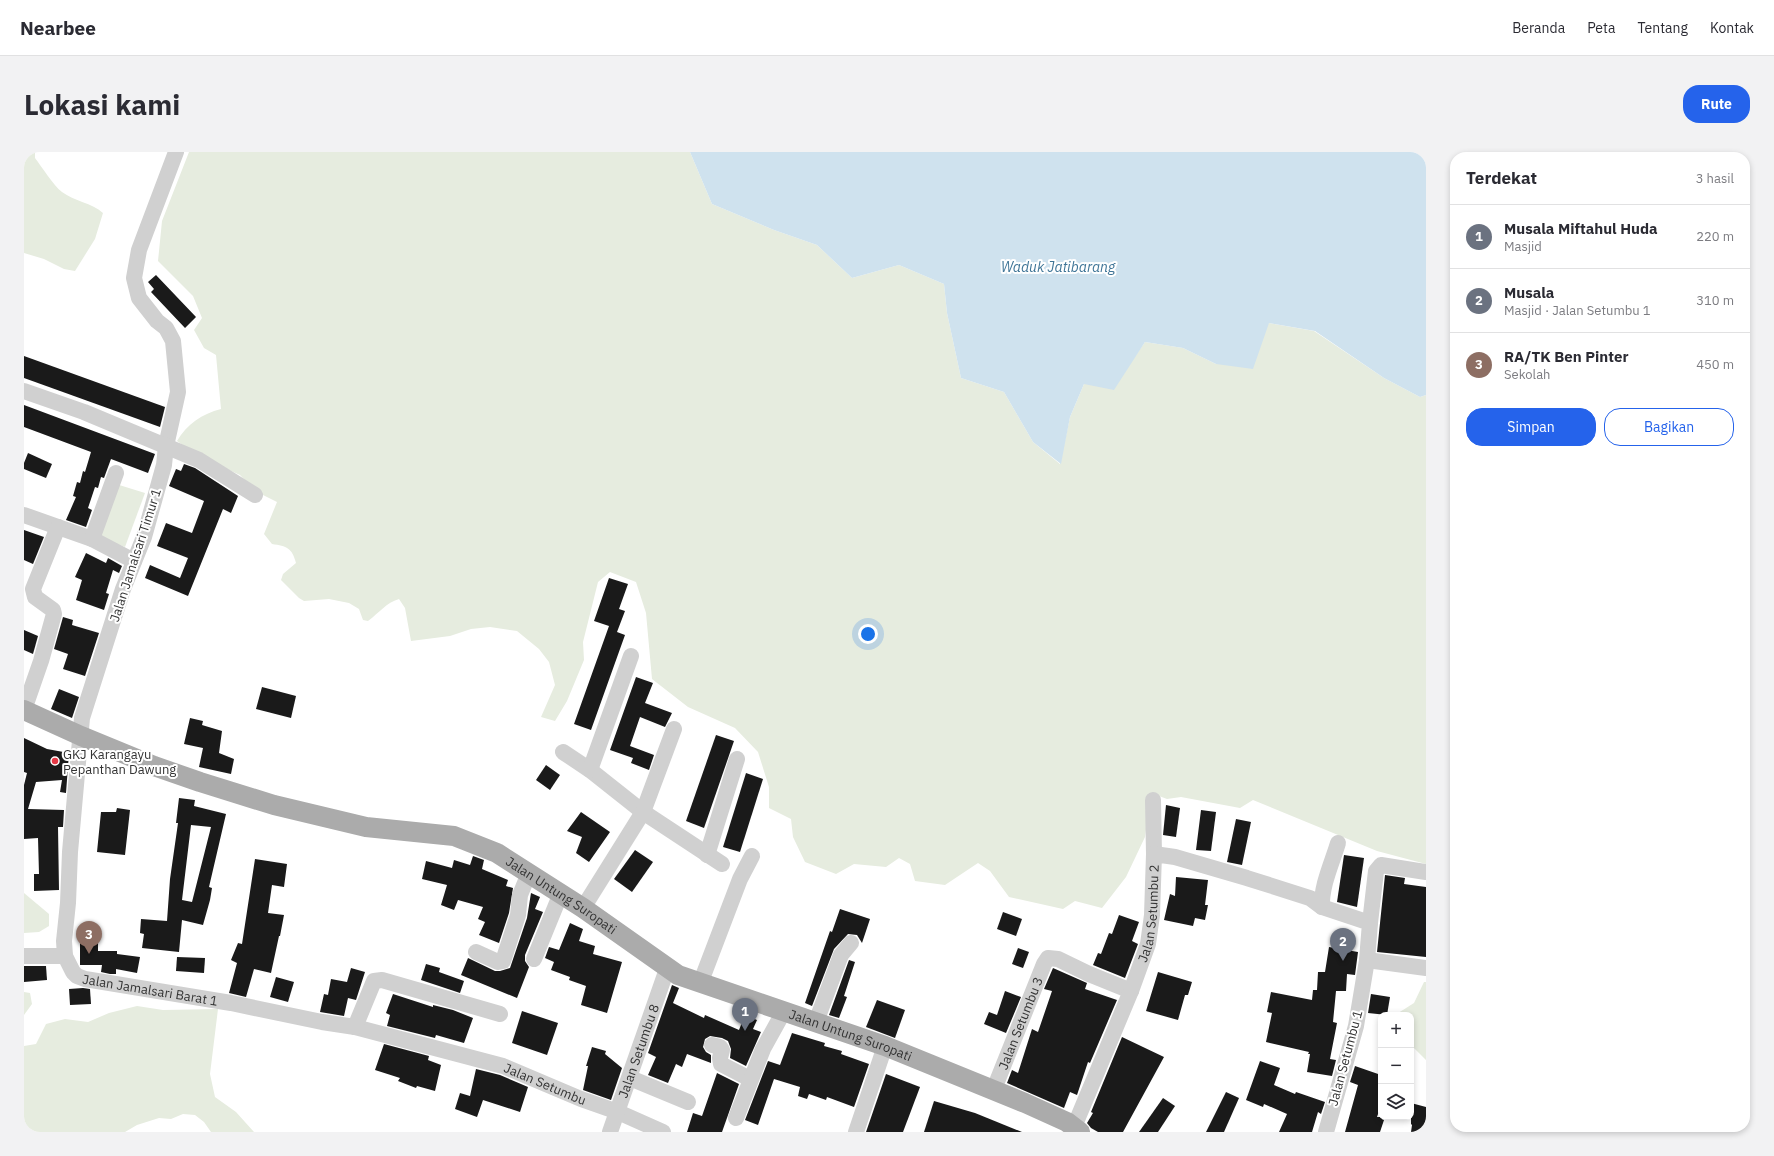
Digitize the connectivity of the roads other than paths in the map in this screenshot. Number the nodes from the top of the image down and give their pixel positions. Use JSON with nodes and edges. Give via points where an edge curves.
{"nodes":[{"id":1,"x":176,"y":152,"type":"edge"},
{"id":2,"x":24,"y":392,"type":"edge"},
{"id":3,"x":166,"y":446,"type":"junction"},
{"id":4,"x":116,"y":473,"type":"dead end"},
{"id":5,"x":255,"y":495,"type":"dead end"},
{"id":6,"x":24,"y":515,"type":"edge"},
{"id":7,"x":58,"y":527,"type":"junction"},
{"id":8,"x":92,"y":539,"type":"junction"},
{"id":9,"x":134,"y":561,"type":"junction"},
{"id":10,"x":631,"y":656,"type":"dead end"},
{"id":11,"x":24,"y":710,"type":"edge"},
{"id":12,"x":674,"y":729,"type":"dead end"},
{"id":13,"x":81,"y":736,"type":"junction"},
{"id":14,"x":563,"y":752,"type":"dead end"},
{"id":15,"x":737,"y":759,"type":"dead end"},
{"id":16,"x":590,"y":770,"type":"junction"},
{"id":17,"x":1153,"y":800,"type":"dead end"},
{"id":18,"x":642,"y":812,"type":"junction"},
{"id":19,"x":1338,"y":843,"type":"dead end"},
{"id":20,"x":1154,"y":854,"type":"junction"},
{"id":21,"x":707,"y":855,"type":"junction"},
{"id":22,"x":752,"y":856,"type":"dead end"},
{"id":23,"x":722,"y":864,"type":"dead end"},
{"id":24,"x":1426,"y":872,"type":"edge"},
{"id":25,"x":529,"y":873,"type":"junction"},
{"id":26,"x":560,"y":893,"type":"junction"},
{"id":27,"x":1319,"y":904,"type":"junction"},
{"id":28,"x":583,"y":908,"type":"junction"},
{"id":29,"x":1370,"y":923,"type":"junction"},
{"id":30,"x":851,"y":943,"type":"dead end"},
{"id":31,"x":476,"y":952,"type":"dead end"},
{"id":32,"x":24,"y":956,"type":"edge"},
{"id":33,"x":65,"y":956,"type":"junction"},
{"id":34,"x":534,"y":959,"type":"dead end"},
{"id":35,"x":1367,"y":960,"type":"junction"},
{"id":36,"x":1426,"y":968,"type":"edge"},
{"id":37,"x":667,"y":969,"type":"junction"},
{"id":38,"x":700,"y":984,"type":"junction"},
{"id":39,"x":1131,"y":991,"type":"junction"},
{"id":40,"x":784,"y":1011,"type":"junction"},
{"id":41,"x":500,"y":1014,"type":"dead end"},
{"id":42,"x":816,"y":1022,"type":"junction"},
{"id":43,"x":355,"y":1027,"type":"junction"},
{"id":44,"x":712,"y":1045,"type":"dead end"},
{"id":45,"x":886,"y":1046,"type":"junction"},
{"id":46,"x":630,"y":1078,"type":"junction"},
{"id":47,"x":750,"y":1079,"type":"junction"},
{"id":48,"x":994,"y":1089,"type":"junction"},
{"id":49,"x":688,"y":1102,"type":"dead end"},
{"id":50,"x":618,"y":1112,"type":"junction"},
{"id":51,"x":736,"y":1118,"type":"dead end"},
{"id":52,"x":1071,"y":1128,"type":"edge"},
{"id":53,"x":610,"y":1132,"type":"edge"},
{"id":54,"x":663,"y":1132,"type":"edge"},
{"id":55,"x":856,"y":1132,"type":"edge"},
{"id":56,"x":1326,"y":1132,"type":"edge"}],
"edges":[{"from":1,"to":3,"type":"street","name":"Jalan Jamalsari Timur 1","via":[[139,250],[134,278],[139,298],[157,321],[166,328],[173,341],[178,392]]},
{"from":2,"to":3,"type":"street","via":[[84,412]]},
{"from":3,"to":5,"type":"street","via":[[199,460]]},
{"from":3,"to":9,"type":"street","name":"Jalan Jamalsari Timur 1","via":[[164,465],[146,530]]},
{"from":4,"to":8,"type":"street"},
{"from":6,"to":7,"type":"street"},
{"from":7,"to":8,"type":"street"},
{"from":7,"to":11,"type":"street","via":[[33,589],[35,597],[53,610],[54,614]]},
{"from":8,"to":9,"type":"street"},
{"from":9,"to":13,"type":"street","name":"Jalan Jamalsari Timur 1","via":[[82,718]]},
{"from":10,"to":16,"type":"street"},
{"from":11,"to":13,"type":"main road","name":"Jalan Untung Suropati"},
{"from":12,"to":18,"type":"street"},
{"from":13,"to":25,"type":"main road","name":"Jalan Untung Suropati","via":[[154,766],[274,805],[366,827],[454,836],[497,853]]},
{"from":13,"to":33,"type":"street","name":"Jalan Jamalsari Barat 1","via":[[70,852]]},
{"from":14,"to":16,"type":"street"},
{"from":15,"to":21,"type":"street"},
{"from":16,"to":18,"type":"street"},
{"from":17,"to":20,"type":"street"},
{"from":18,"to":21,"type":"street"},
{"from":18,"to":28,"type":"street"},
{"from":19,"to":27,"type":"street"},
{"from":20,"to":27,"type":"street","name":"Jalan Setumbu 2","via":[[1174,857],[1248,878],[1310,898]]},
{"from":20,"to":39,"type":"street","name":"Jalan Setumbu 2","via":[[1152,915],[1148,944]]},
{"from":21,"to":23,"type":"street"},
{"from":22,"to":38,"type":"street","via":[[740,879]]},
{"from":24,"to":29,"type":"street","name":"Jalan Setumbu 1","via":[[1381,865],[1376,871]]},
{"from":25,"to":26,"type":"main road","name":"Jalan Untung Suropati"},
{"from":25,"to":31,"type":"street","via":[[520,895],[518,915],[503,961],[498,962]]},
{"from":26,"to":28,"type":"main road","name":"Jalan Untung Suropati"},
{"from":26,"to":34,"type":"street"},
{"from":27,"to":29,"type":"street"},
{"from":28,"to":37,"type":"main road","name":"Jalan Untung Suropati"},
{"from":29,"to":35,"type":"street","name":"Jalan Setumbu 1"},
{"from":30,"to":42,"type":"street","via":[[841,955]]},
{"from":32,"to":33,"type":"street"},
{"from":33,"to":43,"type":"street","name":"Jalan Jamalsari Barat 1","via":[[73,972],[85,979]]},
{"from":35,"to":36,"type":"street"},
{"from":35,"to":56,"type":"street","name":"Jalan Setumbu 1","via":[[1356,1026]]},
{"from":37,"to":38,"type":"main road","name":"Jalan Untung Suropati"},
{"from":37,"to":46,"type":"street","name":"Jalan Setumbu 8"},
{"from":38,"to":40,"type":"main road","name":"Jalan Untung Suropati"},
{"from":39,"to":48,"type":"street","name":"Jalan Setumbu 3","via":[[1058,958],[1048,958]]},
{"from":39,"to":52,"type":"street","name":"Jalan Setumbu 2"},
{"from":40,"to":42,"type":"main road","name":"Jalan Untung Suropati"},
{"from":40,"to":47,"type":"street"},
{"from":41,"to":43,"type":"street","via":[[382,980],[374,981]]},
{"from":42,"to":45,"type":"main road","name":"Jalan Untung Suropati"},
{"from":43,"to":50,"type":"street","name":"Jalan Setumbu","via":[[503,1066],[581,1100]]},
{"from":44,"to":47,"type":"street","via":[[722,1050],[720,1064]]},
{"from":45,"to":48,"type":"main road","name":"Jalan Untung Suropati"},
{"from":45,"to":55,"type":"street"},
{"from":46,"to":49,"type":"street"},
{"from":46,"to":50,"type":"street","name":"Jalan Setumbu 8"},
{"from":47,"to":51,"type":"street"},
{"from":48,"to":52,"type":"main road","name":"Jalan Untung Suropati"},
{"from":50,"to":53,"type":"street","name":"Jalan Setumbu 8"},
{"from":50,"to":54,"type":"street","name":"Jalan Setumbu"}]}
